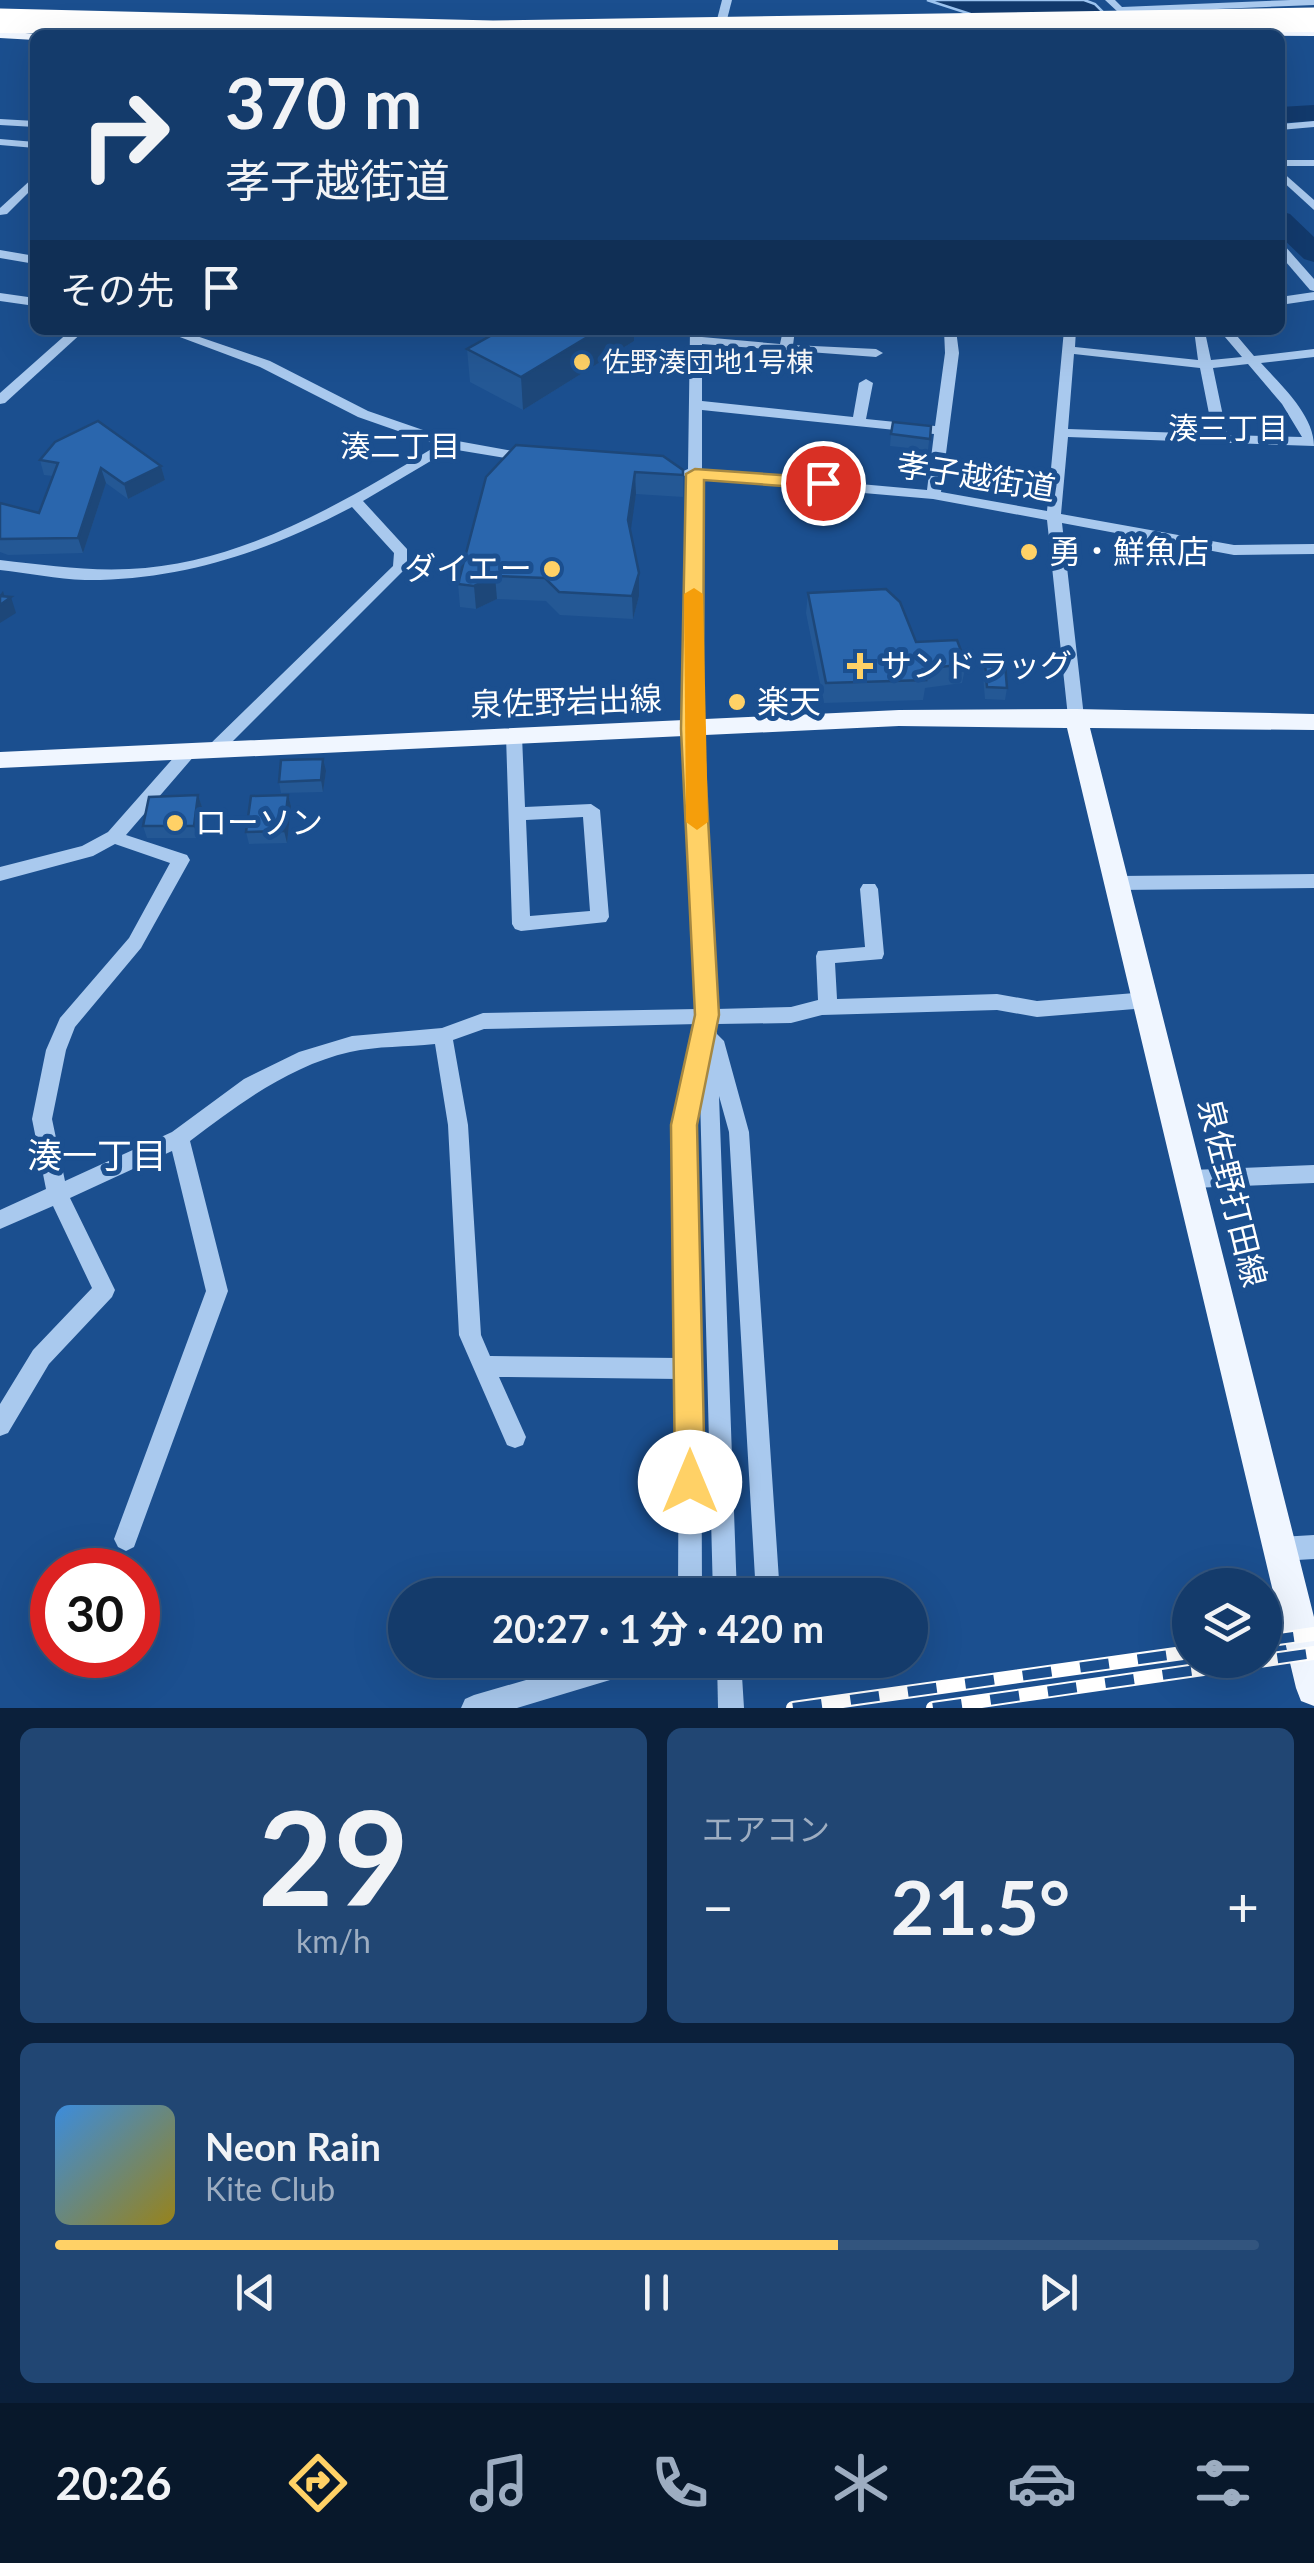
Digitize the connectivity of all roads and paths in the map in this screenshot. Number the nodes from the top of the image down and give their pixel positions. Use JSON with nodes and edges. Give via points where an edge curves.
{"nodes":[{"id":1,"x":727,"y":0,"type":"edge"},
{"id":2,"x":1110,"y":0,"type":"edge"},
{"id":3,"x":1314,"y":2,"type":"edge"},
{"id":4,"x":1314,"y":14,"type":"edge"},
{"id":5,"x":0,"y":15,"type":"edge"},
{"id":6,"x":162,"y":20,"type":"junction"},
{"id":7,"x":719,"y":29,"type":"edge"},
{"id":8,"x":155,"y":30,"type":"edge"},
{"id":9,"x":360,"y":30,"type":"edge"},
{"id":10,"x":622,"y":30,"type":"edge"},
{"id":11,"x":1285,"y":30,"type":"edge"},
{"id":12,"x":1314,"y":30,"type":"edge"},
{"id":13,"x":0,"y":31,"type":"edge"},
{"id":14,"x":1285,"y":31,"type":"edge"},
{"id":15,"x":30,"y":32,"type":"edge"},
{"id":16,"x":30,"y":35,"type":"edge"},
{"id":17,"x":0,"y":122,"type":"edge"},
{"id":18,"x":30,"y":124,"type":"edge"},
{"id":19,"x":1314,"y":124,"type":"edge"},
{"id":20,"x":1285,"y":127,"type":"edge"},
{"id":21,"x":0,"y":142,"type":"edge"},
{"id":22,"x":30,"y":145,"type":"edge"},
{"id":23,"x":1314,"y":163,"type":"edge"},
{"id":24,"x":1285,"y":164,"type":"edge"},
{"id":25,"x":1285,"y":178,"type":"edge"},
{"id":26,"x":30,"y":184,"type":"edge"},
{"id":27,"x":1314,"y":206,"type":"edge"},
{"id":28,"x":3,"y":212,"type":"dead end"},
{"id":29,"x":0,"y":254,"type":"edge"},
{"id":30,"x":1285,"y":254,"type":"edge"},
{"id":31,"x":30,"y":259,"type":"edge"},
{"id":32,"x":1314,"y":287,"type":"edge"},
{"id":33,"x":0,"y":296,"type":"edge"},
{"id":34,"x":1314,"y":296,"type":"edge"},
{"id":35,"x":1285,"y":298,"type":"edge"},
{"id":36,"x":30,"y":301,"type":"edge"},
{"id":37,"x":73,"y":335,"type":"edge"},
{"id":38,"x":181,"y":335,"type":"edge"},
{"id":39,"x":696,"y":335,"type":"edge"},
{"id":40,"x":788,"y":335,"type":"edge"},
{"id":41,"x":950,"y":335,"type":"edge"},
{"id":42,"x":1070,"y":335,"type":"edge"},
{"id":43,"x":1199,"y":335,"type":"edge"},
{"id":44,"x":1229,"y":335,"type":"edge"},
{"id":45,"x":786,"y":348,"type":"junction"},
{"id":46,"x":1069,"y":350,"type":"junction"},
{"id":47,"x":876,"y":353,"type":"dead end"},
{"id":48,"x":1314,"y":353,"type":"edge"},
{"id":49,"x":1252,"y":362,"type":"junction"},
{"id":50,"x":1204,"y":365,"type":"junction"},
{"id":51,"x":866,"y":384,"type":"dead end"},
{"id":52,"x":0,"y":400,"type":"edge"},
{"id":53,"x":698,"y":404,"type":"junction"},
{"id":54,"x":860,"y":421,"type":"junction"},
{"id":55,"x":942,"y":430,"type":"junction"},
{"id":56,"x":1062,"y":433,"type":"junction"},
{"id":57,"x":1222,"y":439,"type":"junction"},
{"id":58,"x":1313,"y":442,"type":"edge"},
{"id":59,"x":449,"y":444,"type":"junction"},
{"id":60,"x":546,"y":460,"type":"edge"},
{"id":61,"x":676,"y":472,"type":"edge"},
{"id":62,"x":695,"y":474,"type":"junction"},
{"id":63,"x":932,"y":495,"type":"junction"},
{"id":64,"x":356,"y":502,"type":"junction"},
{"id":65,"x":1054,"y":517,"type":"junction"},
{"id":66,"x":1314,"y":548,"type":"edge"},
{"id":67,"x":0,"y":565,"type":"edge"},
{"id":68,"x":1076,"y":717,"type":"junction"},
{"id":69,"x":1314,"y":722,"type":"edge"},
{"id":70,"x":692,"y":729,"type":"junction"},
{"id":71,"x":514,"y":736,"type":"junction"},
{"id":72,"x":201,"y":751,"type":"junction"},
{"id":73,"x":0,"y":760,"type":"edge"},
{"id":74,"x":517,"y":814,"type":"junction"},
{"id":75,"x":114,"y":837,"type":"junction"},
{"id":76,"x":0,"y":874,"type":"edge"},
{"id":77,"x":1314,"y":882,"type":"edge"},
{"id":78,"x":1118,"y":883,"type":"junction"},
{"id":79,"x":868,"y":888,"type":"dead end"},
{"id":80,"x":1148,"y":1000,"type":"junction"},
{"id":81,"x":828,"y":1008,"type":"junction"},
{"id":82,"x":707,"y":1015,"type":"junction"},
{"id":83,"x":443,"y":1036,"type":"junction"},
{"id":84,"x":180,"y":1138,"type":"junction"},
{"id":85,"x":1314,"y":1174,"type":"edge"},
{"id":86,"x":1192,"y":1179,"type":"junction"},
{"id":87,"x":58,"y":1195,"type":"junction"},
{"id":88,"x":0,"y":1220,"type":"edge"},
{"id":89,"x":484,"y":1366,"type":"junction"},
{"id":90,"x":690,"y":1369,"type":"junction"},
{"id":91,"x":0,"y":1425,"type":"edge"},
{"id":92,"x":515,"y":1438,"type":"dead end"},
{"id":93,"x":126,"y":1540,"type":"dead end"},
{"id":94,"x":1314,"y":1547,"type":"edge"},
{"id":95,"x":1280,"y":1550,"type":"junction"},
{"id":96,"x":690,"y":1578,"type":"edge"},
{"id":97,"x":724,"y":1578,"type":"edge"},
{"id":98,"x":767,"y":1578,"type":"edge"},
{"id":99,"x":578,"y":1678,"type":"edge"},
{"id":100,"x":730,"y":1678,"type":"edge"},
{"id":101,"x":1314,"y":1688,"type":"edge"},
{"id":102,"x":474,"y":1708,"type":"edge"},
{"id":103,"x":732,"y":1708,"type":"edge"}],
"edges":[{"from":1,"to":7,"type":"street"},
{"from":2,"to":3,"type":"street","via":[[1119,10]]},
{"from":4,"to":7,"type":"main road","bridge":true},
{"from":4,"to":10,"type":"highway","bridge":true},
{"from":5,"to":6,"type":"main road"},
{"from":5,"to":9,"type":"highway","bridge":true},
{"from":6,"to":7,"type":"main road"},
{"from":6,"to":8,"type":"street"},
{"from":11,"to":12,"type":"highway"},
{"from":12,"to":14,"type":"main road"},
{"from":13,"to":15,"type":"highway"},
{"from":13,"to":16,"type":"main road"},
{"from":17,"to":18,"type":"street"},
{"from":19,"to":20,"type":"street"},
{"from":21,"to":22,"type":"street"},
{"from":23,"to":24,"type":"street"},
{"from":25,"to":27,"type":"street"},
{"from":26,"to":28,"type":"street"},
{"from":29,"to":31,"type":"street"},
{"from":30,"to":32,"type":"street"},
{"from":33,"to":36,"type":"street"},
{"from":34,"to":35,"type":"street"},
{"from":37,"to":52,"type":"street"},
{"from":38,"to":59,"type":"street"},
{"from":39,"to":45,"type":"street"},
{"from":39,"to":53,"type":"street"},
{"from":40,"to":45,"type":"street"},
{"from":41,"to":55,"type":"street"},
{"from":42,"to":46,"type":"street"},
{"from":43,"to":50,"type":"street"},
{"from":44,"to":49,"type":"street"},
{"from":45,"to":47,"type":"street"},
{"from":46,"to":50,"type":"street"},
{"from":46,"to":56,"type":"street"},
{"from":48,"to":49,"type":"street"},
{"from":49,"to":50,"type":"street"},
{"from":49,"to":58,"type":"street"},
{"from":50,"to":57,"type":"street"},
{"from":51,"to":54,"type":"street"},
{"from":53,"to":54,"type":"street"},
{"from":53,"to":62,"type":"street"},
{"from":54,"to":55,"type":"street"},
{"from":55,"to":63,"type":"street"},
{"from":56,"to":57,"type":"street"},
{"from":56,"to":65,"type":"street"},
{"from":57,"to":58,"type":"street"},
{"from":59,"to":60,"type":"street"},
{"from":59,"to":64,"type":"street"},
{"from":61,"to":62,"type":"street","name":"孝子越街道"},
{"from":62,"to":63,"type":"street","name":"孝子越街道"},
{"from":62,"to":70,"type":"street"},
{"from":63,"to":65,"type":"street","name":"孝子越街道"},
{"from":64,"to":67,"type":"street","via":[[280,540],[162,569],[86,575]]},
{"from":64,"to":72,"type":"street","via":[[402,552],[400,567]]},
{"from":65,"to":66,"type":"street","name":"孝子越街道","via":[[1234,550]]},
{"from":65,"to":68,"type":"street"},
{"from":68,"to":69,"type":"main road","name":"泉佐野岩出線"},
{"from":68,"to":70,"type":"main road","name":"泉佐野岩出線"},
{"from":68,"to":78,"type":"main road","name":"泉佐野打田線"},
{"from":70,"to":71,"type":"main road","name":"泉佐野岩出線"},
{"from":70,"to":82,"type":"street"},
{"from":71,"to":72,"type":"main road","name":"泉佐野岩出線"},
{"from":71,"to":74,"type":"street"},
{"from":72,"to":73,"type":"main road","name":"泉佐野岩出線"},
{"from":72,"to":75,"type":"street"},
{"from":74,"to":74,"type":"street","via":[[520,924],[600,917],[591,810]]},
{"from":75,"to":76,"type":"street"},
{"from":75,"to":87,"type":"street","via":[[181,860],[136,943],[67,1023],[56,1050],[42,1119]]},
{"from":77,"to":78,"type":"street"},
{"from":78,"to":80,"type":"main road","name":"泉佐野打田線"},
{"from":79,"to":81,"type":"street","via":[[875,954],[826,956]]},
{"from":80,"to":81,"type":"street","via":[[1037,1008],[997,1002]]},
{"from":80,"to":86,"type":"main road","name":"泉佐野打田線"},
{"from":81,"to":82,"type":"street"},
{"from":82,"to":83,"type":"street","via":[[483,1021]]},
{"from":82,"to":90,"type":"street","via":[[684,1125]]},
{"from":82,"to":97,"type":"street"},
{"from":82,"to":98,"type":"street","via":[[739,1132]]},
{"from":83,"to":84,"type":"street","via":[[352,1044],[306,1058],[251,1084]]},
{"from":83,"to":89,"type":"street","via":[[458,1125],[470,1336]]},
{"from":84,"to":87,"type":"street"},
{"from":84,"to":93,"type":"street","via":[[217,1290]]},
{"from":85,"to":86,"type":"street"},
{"from":86,"to":95,"type":"main road","name":"泉佐野打田線"},
{"from":87,"to":88,"type":"street"},
{"from":87,"to":91,"type":"street","via":[[104,1290],[41,1357]]},
{"from":89,"to":90,"type":"street"},
{"from":89,"to":92,"type":"street"},
{"from":90,"to":96,"type":"street"},
{"from":94,"to":95,"type":"street"},
{"from":95,"to":101,"type":"main road","name":"泉佐野打田線"},
{"from":99,"to":102,"type":"street"},
{"from":100,"to":103,"type":"street"}]}
